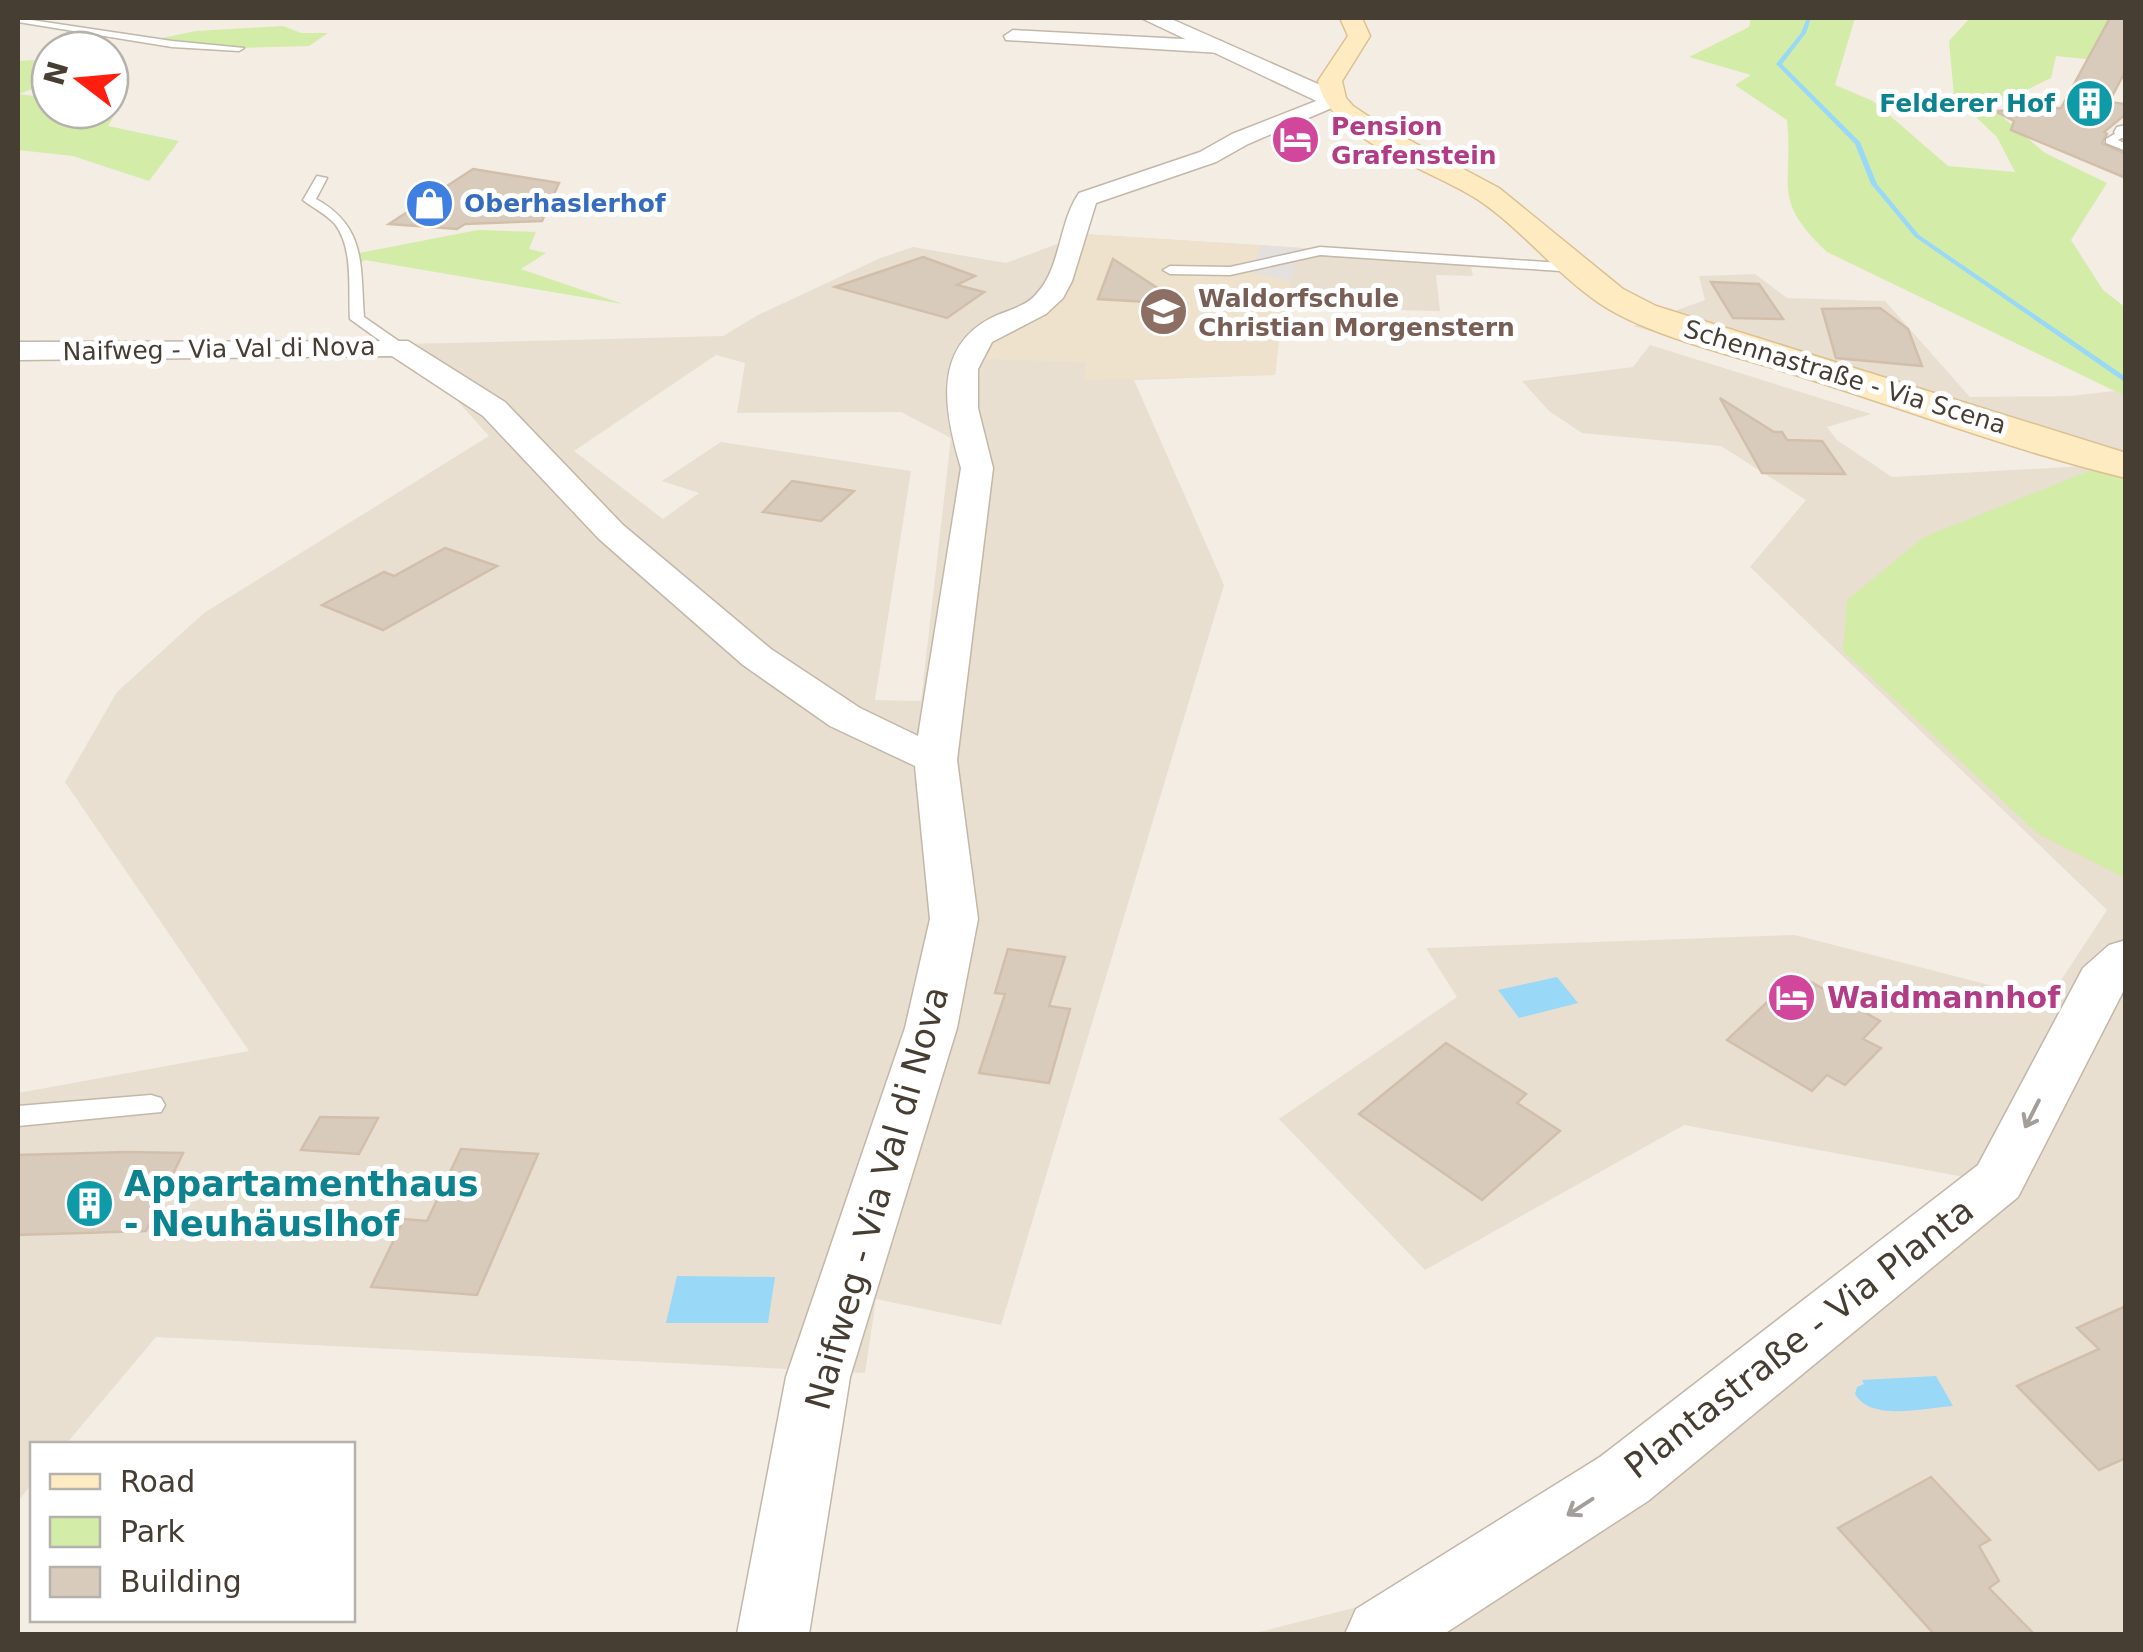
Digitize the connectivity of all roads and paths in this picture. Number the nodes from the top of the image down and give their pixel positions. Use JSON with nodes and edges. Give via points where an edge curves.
{"nodes":[{"id":1,"x":1152,"y":18,"type":"edge"},
{"id":2,"x":1351,"y":18,"type":"edge"},
{"id":3,"x":18,"y":19,"type":"edge"},
{"id":4,"x":1014,"y":36,"type":"dead end"},
{"id":5,"x":1221,"y":47,"type":"junction"},
{"id":6,"x":239,"y":48,"type":"dead end"},
{"id":7,"x":1273,"y":71,"type":"junction"},
{"id":8,"x":1335,"y":81,"type":"junction"},
{"id":9,"x":2125,"y":131,"type":"edge"},
{"id":10,"x":2126,"y":148,"type":"edge"},
{"id":11,"x":321,"y":178,"type":"dead end"},
{"id":12,"x":1575,"y":268,"type":"junction"},
{"id":13,"x":1170,"y":270,"type":"dead end"},
{"id":14,"x":398,"y":348,"type":"junction"},
{"id":15,"x":18,"y":351,"type":"edge"},
{"id":16,"x":2126,"y":466,"type":"edge"},
{"id":17,"x":936,"y":760,"type":"junction"},
{"id":18,"x":2126,"y":957,"type":"edge"},
{"id":19,"x":151,"y":1105,"type":"dead end"},
{"id":20,"x":18,"y":1116,"type":"edge"},
{"id":21,"x":773,"y":1634,"type":"edge"},
{"id":22,"x":1381,"y":1634,"type":"edge"}],
"edges":[{"from":1,"to":5,"type":"street","name":"Schennastraße - Via Scena"},
{"from":2,"to":8,"type":"main road","via":[[1360,36]]},
{"from":3,"to":6,"type":"lane"},
{"from":4,"to":5,"type":"street"},
{"from":5,"to":7,"type":"street","name":"Schennastraße - Via Scena"},
{"from":7,"to":8,"type":"street","name":"Schennastraße - Via Scena"},
{"from":7,"to":8,"type":"street","name":"Schennastraße - Via Scena","via":[[1302,70]]},
{"from":8,"to":12,"type":"main road","name":"Schennastraße - Via Scena","via":[[1374,132],[1489,194]]},
{"from":8,"to":17,"type":"street","name":"Naifweg - Via Val di Nova","via":[[1208,158],[1088,198],[1052,294],[1042,306],[996,326],[967,352],[963,422],[978,468]]},
{"from":9,"to":10,"type":"lane","via":[[2110,142]]},
{"from":11,"to":14,"type":"lane","via":[[309,200],[344,222],[354,254],[358,319]]},
{"from":12,"to":13,"type":"lane","via":[[1320,251],[1230,271]]},
{"from":12,"to":16,"type":"main road","name":"Schennastraße - Via Scena","via":[[1644,313]]},
{"from":14,"to":15,"type":"street","name":"Naifweg - Via Val di Nova"},
{"from":14,"to":17,"type":"street","name":"Naifweg - Via Val di Nova","via":[[494,409],[611,532],[757,657],[845,717]]},
{"from":17,"to":21,"type":"street","name":"Naifweg - Via Val di Nova","via":[[954,919],[931,1028],[818,1377]]},
{"from":18,"to":22,"type":"street","name":"Plantastraße - Via Planta","one_way":true,"via":[[2100,980],[1998,1180],[1624,1478]]},
{"from":19,"to":20,"type":"lane"}]}
